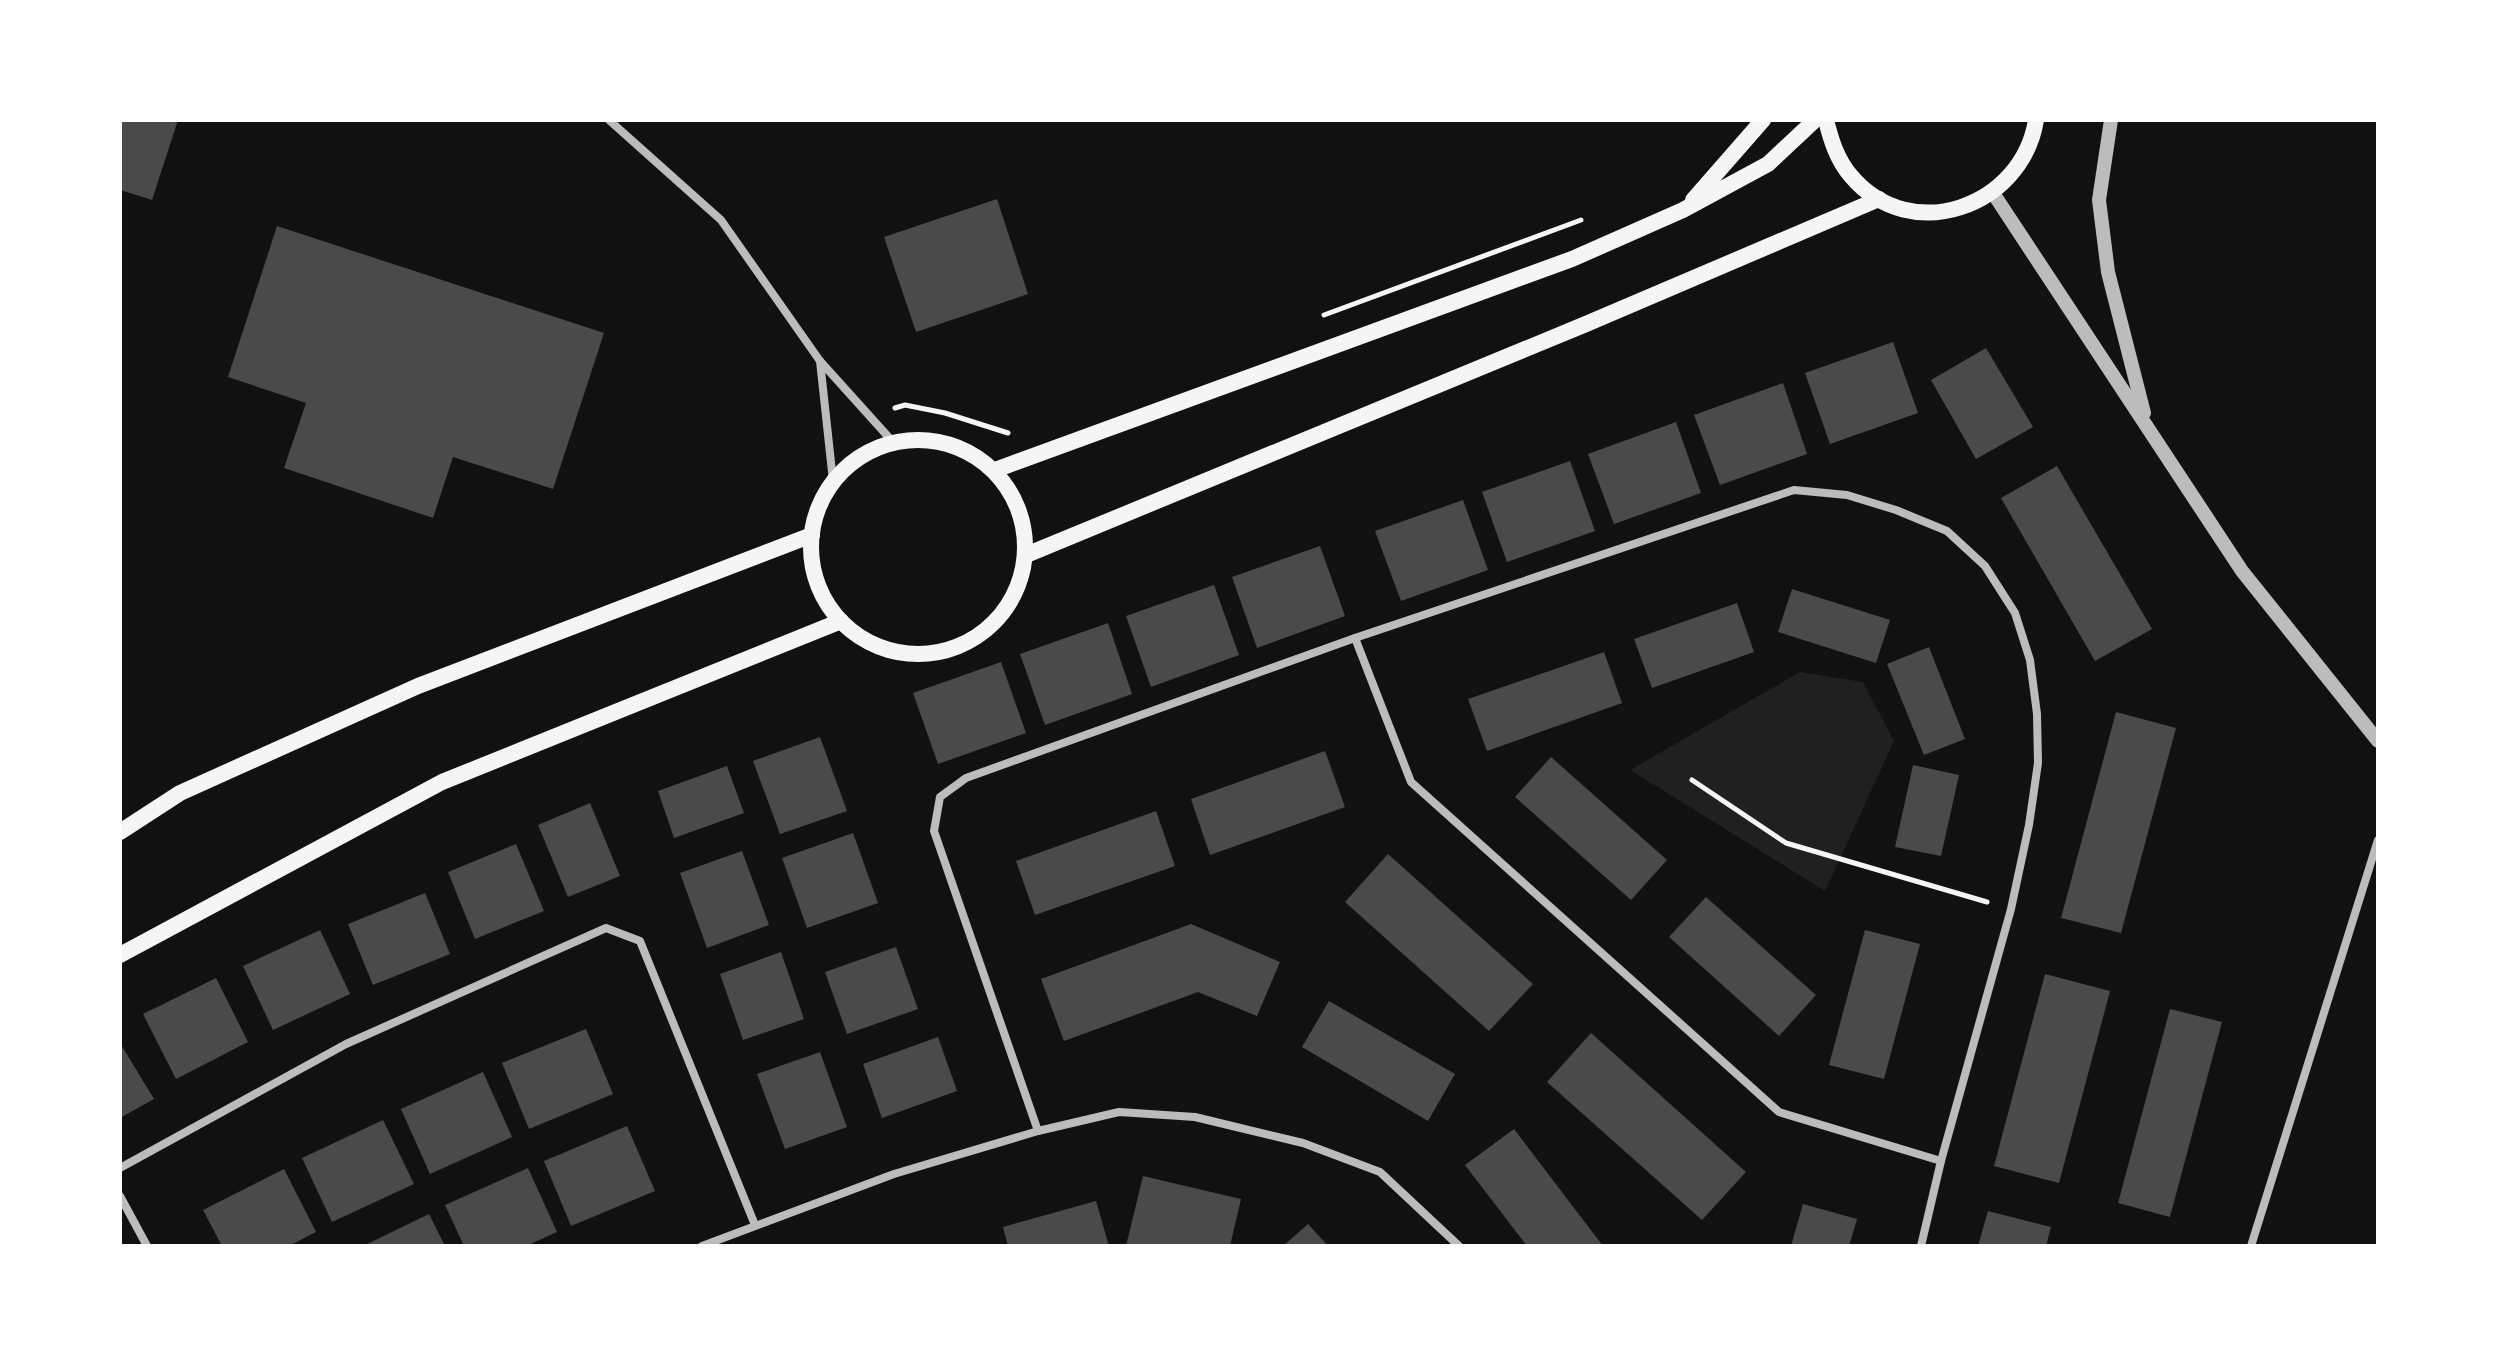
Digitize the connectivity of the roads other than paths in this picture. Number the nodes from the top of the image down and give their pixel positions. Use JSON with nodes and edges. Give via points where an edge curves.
{"nodes":[{"id":1,"x":609,"y":120,"type":"edge"},
{"id":2,"x":1763,"y":120,"type":"edge"},
{"id":3,"x":1815,"y":120,"type":"edge"},
{"id":4,"x":1826,"y":120,"type":"edge"},
{"id":5,"x":2036,"y":120,"type":"edge"},
{"id":6,"x":2111,"y":120,"type":"edge"},
{"id":7,"x":1993,"y":193,"type":"junction"},
{"id":8,"x":1879,"y":199,"type":"junction"},
{"id":9,"x":1683,"y":210,"type":"junction"},
{"id":10,"x":820,"y":361,"type":"junction"},
{"id":11,"x":2147,"y":425,"type":"junction"},
{"id":12,"x":893,"y":442,"type":"junction"},
{"id":13,"x":995,"y":470,"type":"junction"},
{"id":14,"x":833,"y":481,"type":"junction"},
{"id":15,"x":812,"y":535,"type":"junction"},
{"id":16,"x":1026,"y":555,"type":"junction"},
{"id":17,"x":841,"y":621,"type":"junction"},
{"id":18,"x":1355,"y":638,"type":"junction"},
{"id":19,"x":2378,"y":741,"type":"edge"},
{"id":20,"x":120,"y":832,"type":"edge"},
{"id":21,"x":2378,"y":840,"type":"edge"},
{"id":22,"x":120,"y":955,"type":"edge"},
{"id":23,"x":1038,"y":1131,"type":"junction"},
{"id":24,"x":1941,"y":1161,"type":"junction"},
{"id":25,"x":120,"y":1168,"type":"edge"},
{"id":26,"x":120,"y":1196,"type":"edge"},
{"id":27,"x":755,"y":1225,"type":"junction"},
{"id":28,"x":147,"y":1246,"type":"edge"},
{"id":29,"x":702,"y":1246,"type":"edge"},
{"id":30,"x":1459,"y":1246,"type":"edge"},
{"id":31,"x":1921,"y":1246,"type":"edge"},
{"id":32,"x":2251,"y":1246,"type":"edge"}],
"edges":[{"from":1,"to":10,"type":"street","via":[[721,220]]},
{"from":2,"to":9,"type":"main road"},
{"from":3,"to":9,"type":"main road","via":[[1768,164]]},
{"from":4,"to":8,"type":"main road","via":[[1832,146],[1851,177]]},
{"from":5,"to":7,"type":"main road","via":[[2014,174]]},
{"from":6,"to":11,"type":"street","via":[[2099,200],[2108,272]]},
{"from":7,"to":8,"type":"main road","via":[[1937,212],[1908,210]]},
{"from":7,"to":11,"type":"street"},
{"from":8,"to":16,"type":"main road"},
{"from":9,"to":13,"type":"main road","via":[[1572,259]]},
{"from":10,"to":12,"type":"street"},
{"from":10,"to":14,"type":"street"},
{"from":11,"to":19,"type":"street","via":[[2242,571]]},
{"from":12,"to":13,"type":"main road","via":[[929,439],[964,449]]},
{"from":12,"to":14,"type":"main road","via":[[860,456]]},
{"from":13,"to":16,"type":"main road","via":[[1016,499]]},
{"from":14,"to":15,"type":"main road","via":[[816,511]]},
{"from":15,"to":17,"type":"main road","via":[[815,581]]},
{"from":15,"to":20,"type":"main road","via":[[418,686],[180,793]]},
{"from":16,"to":17,"type":"main road","via":[[1011,604],[988,630],[958,648],[923,655],[889,651],[857,636]]},
{"from":17,"to":22,"type":"main road","via":[[442,782]]},
{"from":18,"to":23,"type":"street","via":[[966,778],[940,797],[934,831]]},
{"from":18,"to":24,"type":"street","via":[[1411,782],[1755,1091],[1779,1112]]},
{"from":18,"to":24,"type":"street","via":[[1794,490],[1847,495],[1947,531],[1985,566],[2015,613],[2030,660],[2038,763],[2011,909]]},
{"from":21,"to":32,"type":"street"},
{"from":23,"to":27,"type":"street","via":[[894,1174]]},
{"from":23,"to":30,"type":"street","via":[[1119,1112],[1195,1117],[1303,1143],[1380,1172]]},
{"from":24,"to":31,"type":"street"},
{"from":25,"to":27,"type":"street","via":[[346,1044],[606,928],[640,941]]},
{"from":26,"to":28,"type":"street"},
{"from":27,"to":29,"type":"street"}]}
